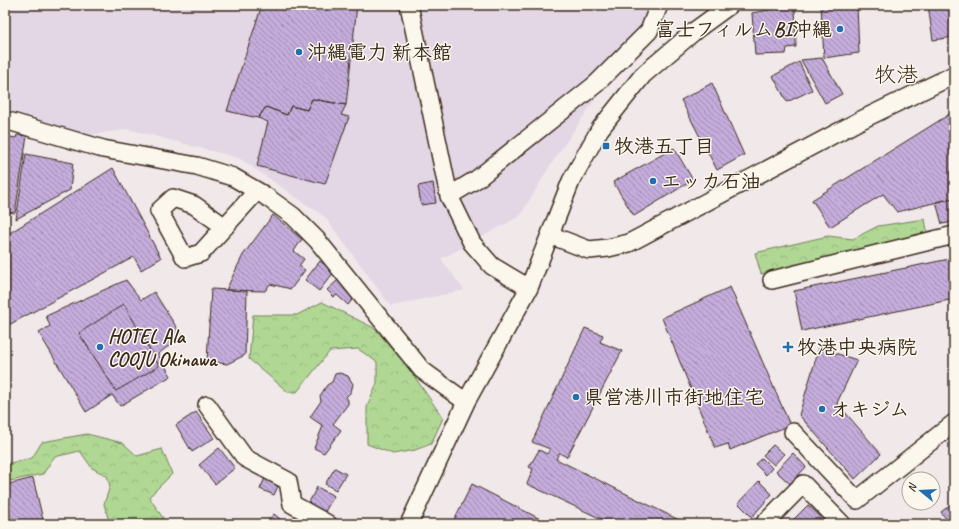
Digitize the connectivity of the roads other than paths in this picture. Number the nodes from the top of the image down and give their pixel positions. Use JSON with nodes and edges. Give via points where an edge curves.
{"nodes":[{"id":1,"x":409,"y":5,"type":"edge"},
{"id":2,"x":659,"y":5,"type":"edge"},
{"id":3,"x":730,"y":5,"type":"edge"},
{"id":4,"x":954,"y":75,"type":"edge"},
{"id":5,"x":5,"y":120,"type":"edge"},
{"id":6,"x":257,"y":191,"type":"junction"},
{"id":7,"x":449,"y":196,"type":"junction"},
{"id":8,"x":225,"y":227,"type":"dead end"},
{"id":9,"x":550,"y":235,"type":"junction"},
{"id":10,"x":954,"y":235,"type":"edge"},
{"id":11,"x":772,"y":280,"type":"dead end"},
{"id":12,"x":529,"y":288,"type":"junction"},
{"id":13,"x":466,"y":402,"type":"junction"},
{"id":14,"x":207,"y":405,"type":"dead end"},
{"id":15,"x":954,"y":423,"type":"edge"},
{"id":16,"x":793,"y":432,"type":"dead end"},
{"id":17,"x":856,"y":500,"type":"junction"},
{"id":18,"x":306,"y":518,"type":"edge"},
{"id":19,"x":839,"y":521,"type":"edge"},
{"id":20,"x":328,"y":524,"type":"edge"},
{"id":21,"x":409,"y":524,"type":"edge"},
{"id":22,"x":764,"y":524,"type":"edge"}],
"edges":[{"from":1,"to":7,"type":"street"},
{"from":2,"to":7,"type":"street","via":[[649,31],[596,84],[477,179]]},
{"from":3,"to":9,"type":"street","via":[[643,75],[600,129],[571,181]]},
{"from":4,"to":9,"type":"street","via":[[859,121],[628,244],[589,250]]},
{"from":5,"to":6,"type":"street","via":[[103,149],[204,168],[233,177]]},
{"from":6,"to":8,"type":"street"},
{"from":6,"to":13,"type":"street","via":[[293,216],[317,240],[422,370]]},
{"from":7,"to":12,"type":"street","via":[[472,243],[492,266]]},
{"from":9,"to":12,"type":"street"},
{"from":10,"to":11,"type":"street"},
{"from":12,"to":13,"type":"street"},
{"from":13,"to":21,"type":"street"},
{"from":14,"to":18,"type":"street","via":[[245,458],[288,481],[292,504]]},
{"from":15,"to":17,"type":"street"},
{"from":16,"to":17,"type":"street"},
{"from":17,"to":19,"type":"street"},
{"from":18,"to":20,"type":"street"},
{"from":19,"to":22,"type":"street","via":[[803,484]]}]}
